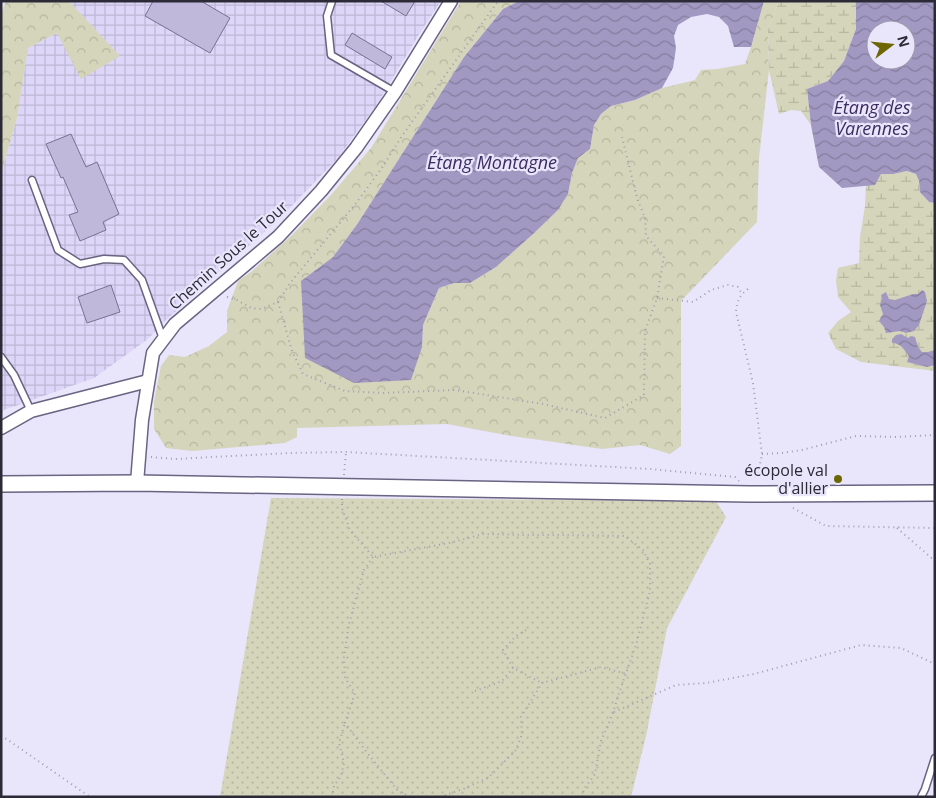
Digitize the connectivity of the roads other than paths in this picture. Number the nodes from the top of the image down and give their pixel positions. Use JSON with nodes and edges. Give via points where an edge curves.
{"nodes":[{"id":1,"x":332,"y":1,"type":"edge"},
{"id":2,"x":451,"y":1,"type":"edge"},
{"id":3,"x":395,"y":92,"type":"junction"},
{"id":4,"x":32,"y":180,"type":"dead end"},
{"id":5,"x":163,"y":339,"type":"junction"},
{"id":6,"x":1,"y":357,"type":"edge"},
{"id":7,"x":148,"y":381,"type":"junction"},
{"id":8,"x":31,"y":411,"type":"junction"},
{"id":9,"x":1,"y":428,"type":"edge"},
{"id":10,"x":137,"y":483,"type":"junction"},
{"id":11,"x":1,"y":484,"type":"edge"},
{"id":12,"x":935,"y":493,"type":"edge"},
{"id":13,"x":935,"y":758,"type":"edge"},
{"id":14,"x":921,"y":797,"type":"edge"}],
"edges":[{"from":1,"to":3,"type":"lane","via":[[327,16],[331,55]]},
{"from":2,"to":3,"type":"street","name":"Chemin Sous le Tour"},
{"from":3,"to":5,"type":"street","name":"Chemin Sous le Tour","via":[[356,148],[278,237],[176,324]]},
{"from":4,"to":5,"type":"lane","via":[[58,250],[80,264],[104,259],[124,260],[142,280]]},
{"from":5,"to":7,"type":"street","name":"Chemin Sous le Tour","via":[[153,353]]},
{"from":6,"to":8,"type":"lane","via":[[14,374]]},
{"from":7,"to":8,"type":"street"},
{"from":7,"to":10,"type":"street","name":"Chemin Sous le Tour"},
{"from":8,"to":9,"type":"street"},
{"from":10,"to":11,"type":"street"},
{"from":10,"to":12,"type":"street","via":[[749,494]]},
{"from":13,"to":14,"type":"lane"}]}
